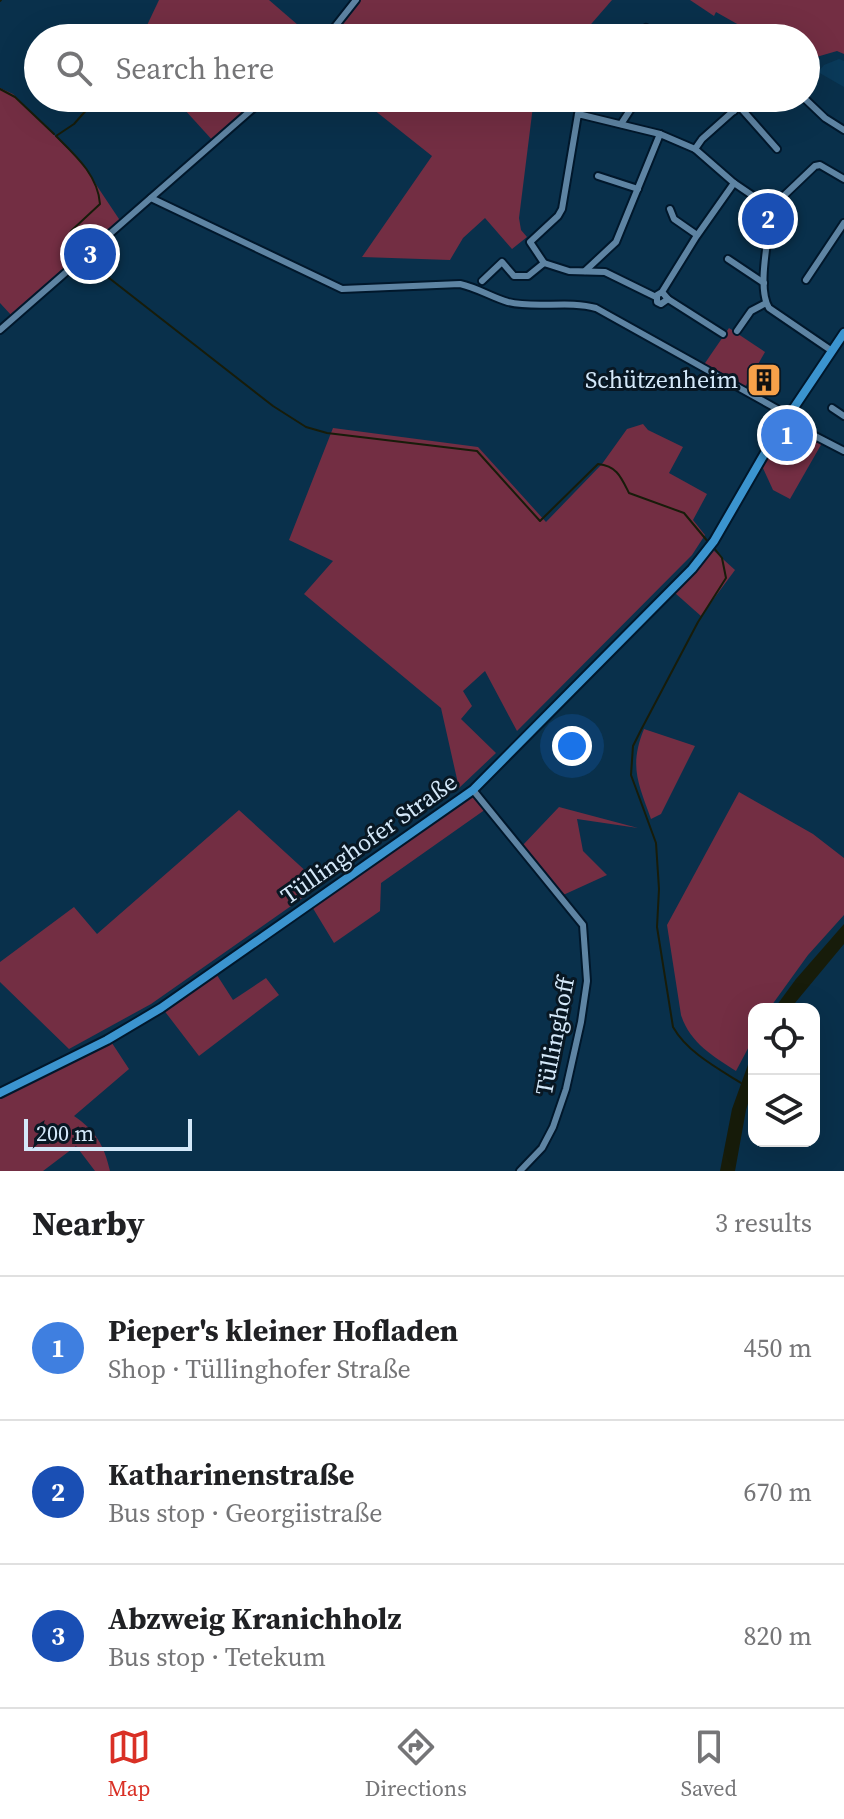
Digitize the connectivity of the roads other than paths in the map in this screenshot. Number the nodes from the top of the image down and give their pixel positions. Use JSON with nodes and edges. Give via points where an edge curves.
{"nodes":[{"id":1,"x":356,"y":0,"type":"edge"},
{"id":2,"x":337,"y":24,"type":"edge"},
{"id":3,"x":249,"y":112,"type":"edge"},
{"id":4,"x":629,"y":112,"type":"edge"},
{"id":5,"x":733,"y":112,"type":"edge"},
{"id":6,"x":739,"y":112,"type":"edge"},
{"id":7,"x":819,"y":112,"type":"edge"},
{"id":8,"x":578,"y":114,"type":"joint"},
{"id":9,"x":621,"y":124,"type":"junction"},
{"id":10,"x":844,"y":130,"type":"edge"},
{"id":11,"x":660,"y":134,"type":"junction"},
{"id":12,"x":695,"y":149,"type":"junction"},
{"id":13,"x":777,"y":149,"type":"dead end"},
{"id":14,"x":598,"y":176,"type":"dead end"},
{"id":15,"x":844,"y":179,"type":"edge"},
{"id":16,"x":734,"y":183,"type":"junction"},
{"id":17,"x":638,"y":189,"type":"junction"},
{"id":18,"x":151,"y":198,"type":"junction"},
{"id":19,"x":771,"y":208,"type":"junction"},
{"id":20,"x":670,"y":209,"type":"dead end"},
{"id":21,"x":844,"y":223,"type":"edge"},
{"id":22,"x":697,"y":235,"type":"junction"},
{"id":23,"x":599,"y":258,"type":"junction"},
{"id":24,"x":728,"y":259,"type":"dead end"},
{"id":25,"x":544,"y":263,"type":"junction"},
{"id":26,"x":585,"y":271,"type":"junction"},
{"id":27,"x":605,"y":272,"type":"junction"},
{"id":28,"x":806,"y":280,"type":"dead end"},
{"id":29,"x":482,"y":281,"type":"dead end"},
{"id":30,"x":764,"y":283,"type":"junction"},
{"id":31,"x":659,"y":295,"type":"junction"},
{"id":32,"x":766,"y":303,"type":"junction"},
{"id":33,"x":0,"y":330,"type":"edge"},
{"id":34,"x":737,"y":331,"type":"dead end"},
{"id":35,"x":844,"y":333,"type":"edge"},
{"id":36,"x":723,"y":334,"type":"dead end"},
{"id":37,"x":832,"y":351,"type":"junction"},
{"id":38,"x":832,"y":408,"type":"dead end"},
{"id":39,"x":844,"y":416,"type":"edge"},
{"id":40,"x":786,"y":418,"type":"junction"},
{"id":41,"x":844,"y":451,"type":"edge"},
{"id":42,"x":473,"y":790,"type":"junction"},
{"id":43,"x":0,"y":1093,"type":"edge"},
{"id":44,"x":520,"y":1171,"type":"edge"}],
"edges":[{"from":1,"to":2,"type":"street"},
{"from":3,"to":18,"type":"street"},
{"from":4,"to":9,"type":"street"},
{"from":5,"to":12,"type":"street"},
{"from":6,"to":13,"type":"street"},
{"from":7,"to":10,"type":"street"},
{"from":8,"to":9,"type":"street"},
{"from":8,"to":25,"type":"street","via":[[562,209],[530,242]]},
{"from":9,"to":11,"type":"street"},
{"from":11,"to":12,"type":"street"},
{"from":11,"to":17,"type":"street"},
{"from":12,"to":16,"type":"street"},
{"from":14,"to":17,"type":"street"},
{"from":15,"to":19,"type":"street","via":[[815,166]]},
{"from":16,"to":19,"type":"street"},
{"from":16,"to":22,"type":"street"},
{"from":17,"to":23,"type":"street","via":[[616,242]]},
{"from":18,"to":33,"type":"street"},
{"from":18,"to":40,"type":"street","via":[[342,289],[460,284],[507,301],[596,308]]},
{"from":19,"to":30,"type":"street"},
{"from":20,"to":22,"type":"street","via":[[674,219]]},
{"from":21,"to":28,"type":"street"},
{"from":22,"to":31,"type":"street"},
{"from":23,"to":26,"type":"street"},
{"from":23,"to":27,"type":"street"},
{"from":24,"to":30,"type":"street"},
{"from":25,"to":26,"type":"street"},
{"from":25,"to":29,"type":"street","via":[[528,276],[514,276],[502,262]]},
{"from":26,"to":27,"type":"street"},
{"from":27,"to":31,"type":"street"},
{"from":30,"to":32,"type":"street"},
{"from":31,"to":36,"type":"street","via":[[661,304],[668,299]]},
{"from":32,"to":34,"type":"street","via":[[751,311]]},
{"from":32,"to":37,"type":"street"},
{"from":35,"to":37,"type":"main road"},
{"from":37,"to":40,"type":"main road"},
{"from":38,"to":39,"type":"street"},
{"from":40,"to":41,"type":"street"},
{"from":40,"to":42,"type":"main road","name":"Tüllinghofer Straße","via":[[708,550]]},
{"from":42,"to":43,"type":"main road","name":"Tüllinghofer Straße","via":[[147,1017]]},
{"from":42,"to":44,"type":"street","name":"Tüllinghoff","via":[[583,925],[587,981],[566,1089],[542,1148]]}]}
